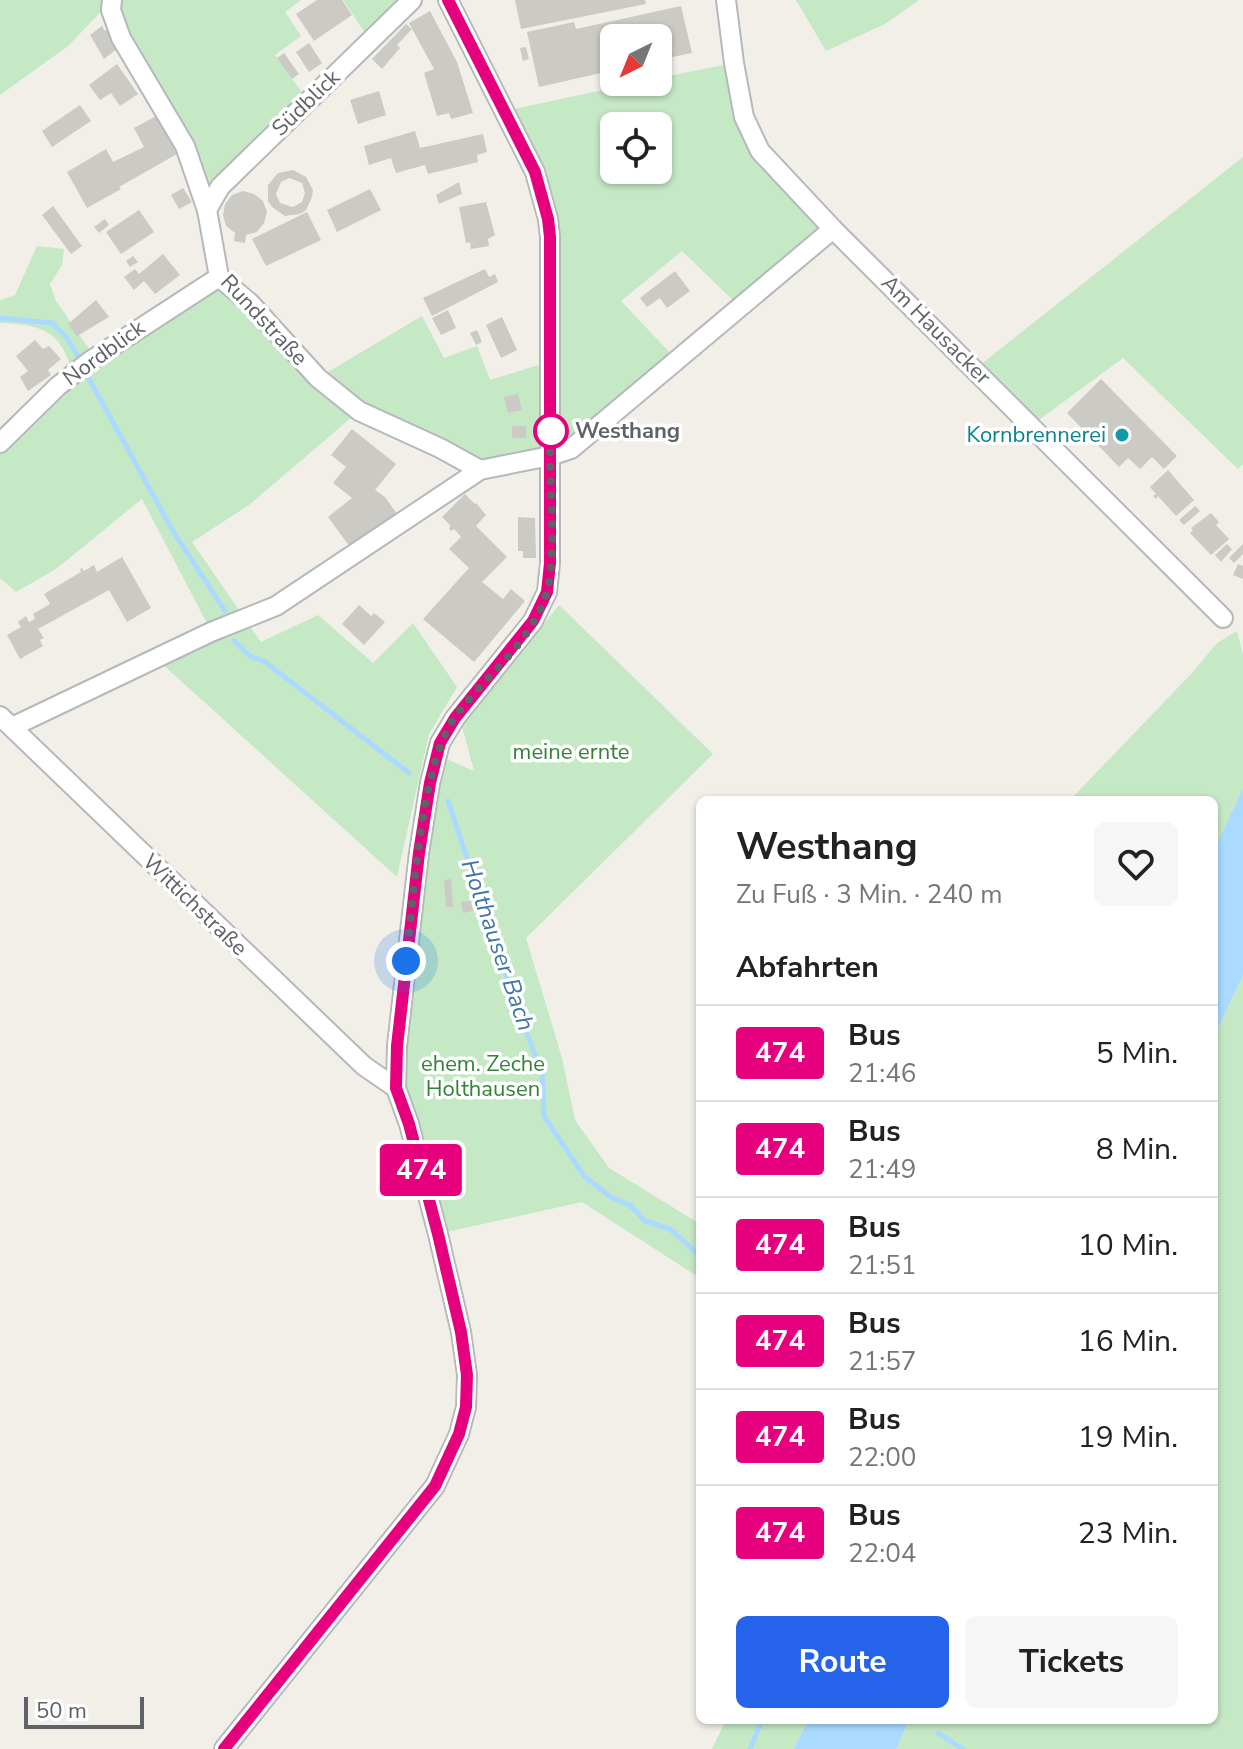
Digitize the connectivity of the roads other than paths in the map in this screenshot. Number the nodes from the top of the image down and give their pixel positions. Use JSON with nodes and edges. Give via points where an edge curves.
{"nodes":[{"id":1,"x":112,"y":0,"type":"edge"},
{"id":2,"x":412,"y":0,"type":"edge"},
{"id":3,"x":448,"y":0,"type":"edge"},
{"id":4,"x":726,"y":0,"type":"edge"},
{"id":5,"x":207,"y":210,"type":"junction"},
{"id":6,"x":833,"y":229,"type":"junction"},
{"id":7,"x":219,"y":277,"type":"junction"},
{"id":8,"x":0,"y":443,"type":"edge"},
{"id":9,"x":550,"y":456,"type":"junction"},
{"id":10,"x":480,"y":470,"type":"junction"},
{"id":11,"x":1223,"y":618,"type":"dead end"},
{"id":12,"x":6,"y":721,"type":"edge"},
{"id":13,"x":396,"y":1088,"type":"junction"},
{"id":14,"x":224,"y":1749,"type":"edge"}],
"edges":[{"from":1,"to":5,"type":"street","name":"Rundstraße","via":[[118,32],[179,134]]},
{"from":2,"to":5,"type":"street","name":"Südblick","via":[[220,187]]},
{"from":3,"to":9,"type":"street","via":[[535,172],[548,219]]},
{"from":4,"to":6,"type":"street","name":"Am Hausacker","via":[[744,117],[760,151]]},
{"from":5,"to":7,"type":"street","name":"Rundstraße"},
{"from":6,"to":9,"type":"street","via":[[571,449]]},
{"from":6,"to":11,"type":"street","name":"Am Hausacker"},
{"from":7,"to":8,"type":"street","name":"Nordblick","via":[[81,367]]},
{"from":7,"to":10,"type":"street","name":"Rundstraße","via":[[318,378],[359,411]]},
{"from":9,"to":10,"type":"street"},
{"from":9,"to":13,"type":"street","via":[[550,563],[543,604],[455,718],[440,743],[430,783],[401,1004]]},
{"from":10,"to":12,"type":"street","via":[[276,606]]},
{"from":12,"to":13,"type":"street","name":"Wittichstraße","via":[[353,1056]]},
{"from":13,"to":14,"type":"street","via":[[461,1332],[466,1407],[435,1486]]}]}
